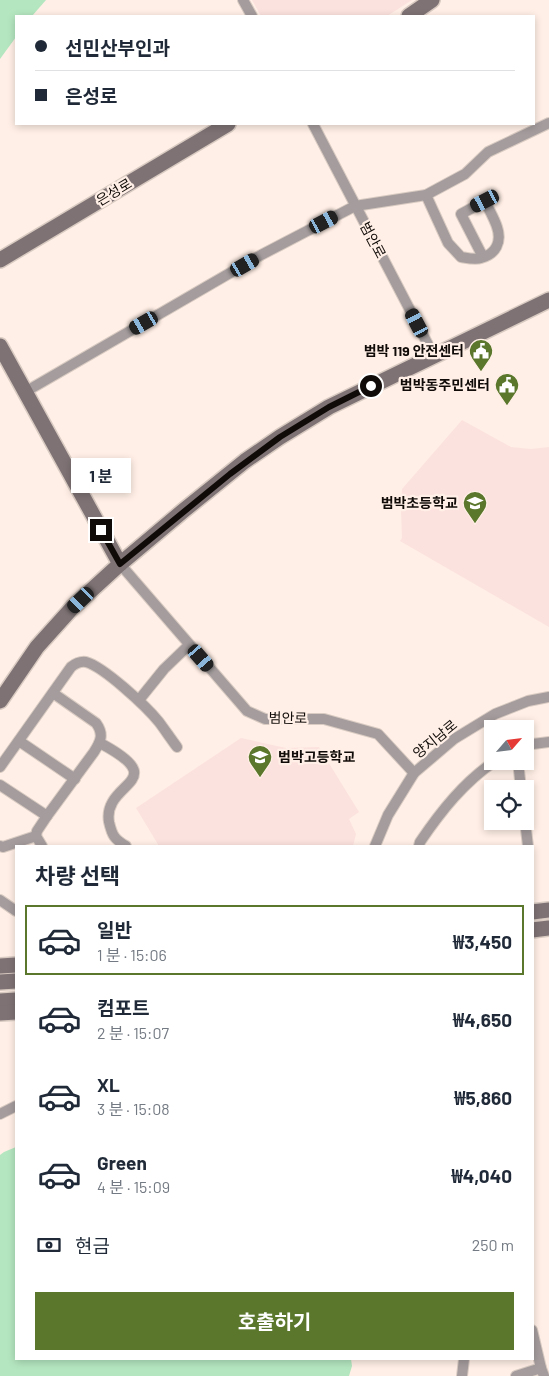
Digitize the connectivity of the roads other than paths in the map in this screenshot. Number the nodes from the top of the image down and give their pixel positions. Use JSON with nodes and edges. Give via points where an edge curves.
{"nodes":[{"id":1,"x":243,"y":0,"type":"edge"},
{"id":2,"x":432,"y":0,"type":"edge"},
{"id":3,"x":251,"y":15,"type":"edge"},
{"id":4,"x":410,"y":15,"type":"edge"},
{"id":5,"x":549,"y":123,"type":"edge"},
{"id":6,"x":226,"y":125,"type":"edge"},
{"id":7,"x":313,"y":125,"type":"edge"},
{"id":8,"x":426,"y":195,"type":"junction"},
{"id":9,"x":355,"y":206,"type":"junction"},
{"id":10,"x":483,"y":257,"type":"junction"},
{"id":11,"x":0,"y":260,"type":"edge"},
{"id":12,"x":549,"y":300,"type":"edge"},
{"id":13,"x":0,"y":346,"type":"edge"},
{"id":14,"x":434,"y":356,"type":"junction"},
{"id":15,"x":25,"y":392,"type":"junction"},
{"id":16,"x":120,"y":564,"type":"junction"},
{"id":17,"x":189,"y":645,"type":"junction"},
{"id":18,"x":53,"y":693,"type":"junction"},
{"id":19,"x":549,"y":697,"type":"edge"},
{"id":20,"x":139,"y":700,"type":"junction"},
{"id":21,"x":0,"y":701,"type":"edge"},
{"id":22,"x":19,"y":741,"type":"junction"},
{"id":23,"x":549,"y":742,"type":"edge"},
{"id":24,"x":100,"y":743,"type":"junction"},
{"id":25,"x":534,"y":744,"type":"edge"},
{"id":26,"x":177,"y":747,"type":"dead end"},
{"id":27,"x":0,"y":767,"type":"edge"},
{"id":28,"x":484,"y":769,"type":"edge"},
{"id":29,"x":414,"y":773,"type":"junction"},
{"id":30,"x":75,"y":778,"type":"junction"},
{"id":31,"x":0,"y":785,"type":"edge"},
{"id":32,"x":47,"y":816,"type":"junction"},
{"id":33,"x":526,"y":830,"type":"edge"},
{"id":34,"x":36,"y":836,"type":"junction"},
{"id":35,"x":41,"y":845,"type":"edge"},
{"id":36,"x":125,"y":845,"type":"edge"},
{"id":37,"x":375,"y":845,"type":"edge"},
{"id":38,"x":420,"y":845,"type":"edge"},
{"id":39,"x":528,"y":845,"type":"edge"},
{"id":40,"x":1,"y":848,"type":"edge"},
{"id":41,"x":0,"y":900,"type":"edge"},
{"id":42,"x":15,"y":910,"type":"edge"},
{"id":43,"x":549,"y":910,"type":"edge"},
{"id":44,"x":534,"y":912,"type":"edge"},
{"id":45,"x":549,"y":928,"type":"edge"},
{"id":46,"x":534,"y":930,"type":"edge"},
{"id":47,"x":15,"y":965,"type":"edge"},
{"id":48,"x":0,"y":966,"type":"edge"},
{"id":49,"x":15,"y":981,"type":"edge"},
{"id":50,"x":0,"y":982,"type":"edge"},
{"id":51,"x":15,"y":1000,"type":"edge"},
{"id":52,"x":0,"y":1001,"type":"edge"},
{"id":53,"x":15,"y":1012,"type":"edge"},
{"id":54,"x":0,"y":1013,"type":"edge"},
{"id":55,"x":15,"y":1106,"type":"edge"},
{"id":56,"x":0,"y":1114,"type":"edge"},
{"id":57,"x":534,"y":1338,"type":"edge"},
{"id":58,"x":464,"y":1360,"type":"edge"},
{"id":59,"x":543,"y":1372,"type":"edge"},
{"id":60,"x":462,"y":1376,"type":"edge"},
{"id":61,"x":516,"y":1376,"type":"edge"}],
"edges":[{"from":1,"to":3,"type":"street"},
{"from":2,"to":4,"type":"street"},
{"from":5,"to":8,"type":"street","via":[[488,152],[465,174]]},
{"from":6,"to":11,"type":"street","name":"은성로"},
{"from":7,"to":9,"type":"street","name":"범안로"},
{"from":8,"to":9,"type":"street"},
{"from":8,"to":10,"type":"street","via":[[448,243],[460,257]]},
{"from":9,"to":14,"type":"street","name":"범안로"},
{"from":9,"to":15,"type":"street","via":[[261,256]]},
{"from":10,"to":10,"type":"street","via":[[494,251],[500,238],[485,201],[461,214]]},
{"from":12,"to":14,"type":"street"},
{"from":13,"to":15,"type":"street"},
{"from":14,"to":16,"type":"street","via":[[329,407],[280,437]]},
{"from":15,"to":16,"type":"street"},
{"from":16,"to":17,"type":"street","name":"범안로"},
{"from":16,"to":21,"type":"street","via":[[48,634]]},
{"from":17,"to":20,"type":"street"},
{"from":17,"to":29,"type":"street","name":"범안로","via":[[247,711],[265,719],[324,719],[378,734]]},
{"from":18,"to":20,"type":"street","via":[[71,666],[85,662],[97,667]]},
{"from":18,"to":22,"type":"street"},
{"from":18,"to":24,"type":"street","via":[[96,723],[101,729]]},
{"from":19,"to":29,"type":"street","name":"양지남로","via":[[495,714],[454,739]]},
{"from":20,"to":26,"type":"street"},
{"from":22,"to":27,"type":"street"},
{"from":22,"to":30,"type":"street"},
{"from":23,"to":25,"type":"street"},
{"from":24,"to":30,"type":"street"},
{"from":24,"to":36,"type":"street","via":[[116,751],[133,768],[132,781],[115,797],[108,817],[114,837]]},
{"from":28,"to":38,"type":"street","via":[[441,812]]},
{"from":29,"to":37,"type":"street","name":"양지남로","via":[[388,815]]},
{"from":30,"to":32,"type":"street"},
{"from":31,"to":32,"type":"street"},
{"from":32,"to":34,"type":"street"},
{"from":33,"to":39,"type":"street"},
{"from":34,"to":35,"type":"street"},
{"from":34,"to":40,"type":"street"},
{"from":41,"to":42,"type":"street"},
{"from":43,"to":44,"type":"street"},
{"from":45,"to":46,"type":"street"},
{"from":47,"to":48,"type":"street"},
{"from":49,"to":50,"type":"street"},
{"from":51,"to":52,"type":"street"},
{"from":53,"to":54,"type":"street"},
{"from":55,"to":56,"type":"street"},
{"from":57,"to":59,"type":"street"},
{"from":58,"to":60,"type":"street"},
{"from":59,"to":61,"type":"street"}]}
